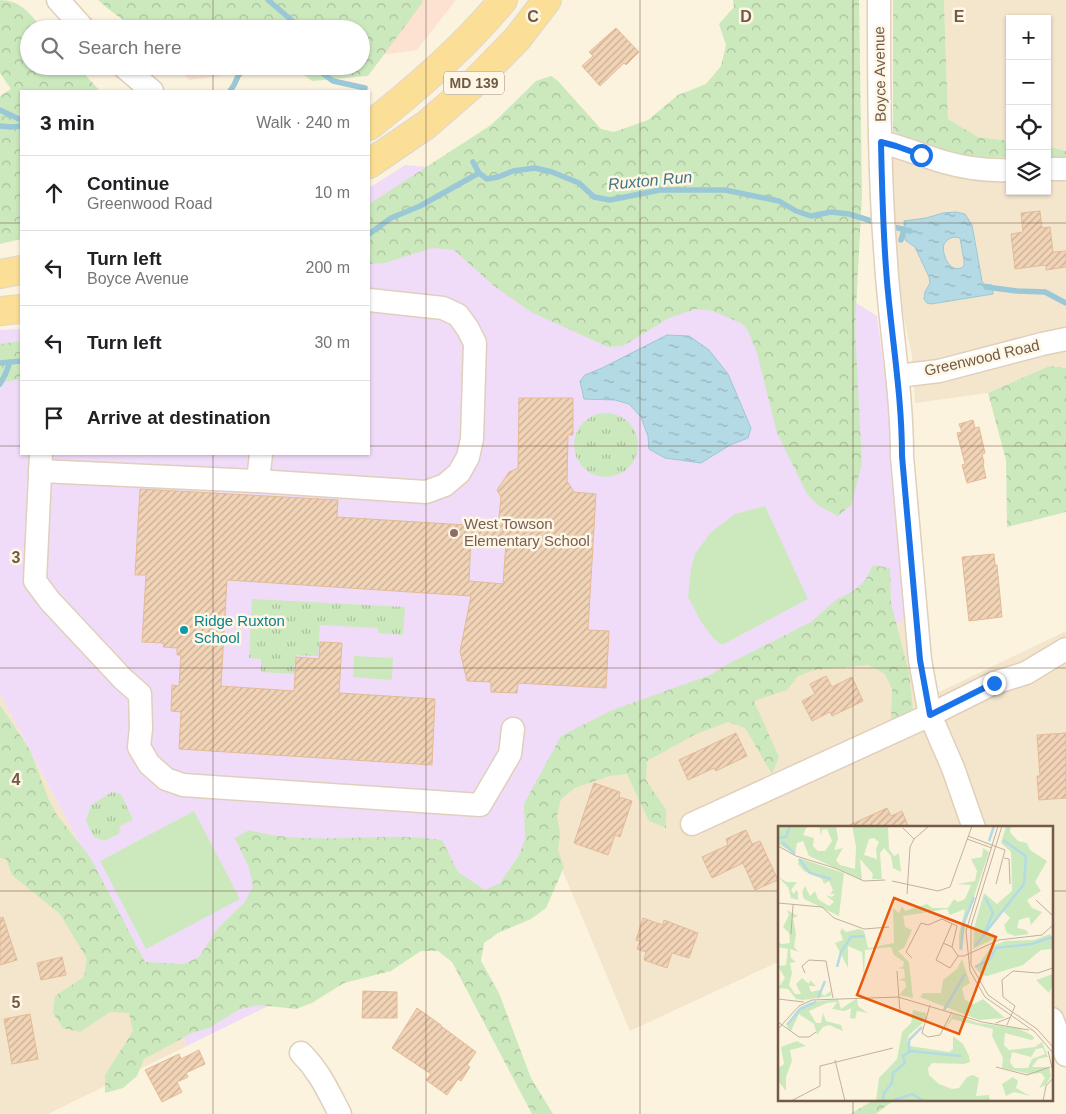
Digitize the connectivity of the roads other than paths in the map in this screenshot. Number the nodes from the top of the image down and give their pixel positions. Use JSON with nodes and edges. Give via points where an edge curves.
{"nodes":[{"id":1,"x":58,"y":0,"type":"edge"},
{"id":2,"x":503,"y":0,"type":"edge"},
{"id":3,"x":547,"y":0,"type":"edge"},
{"id":4,"x":879,"y":0,"type":"edge"},
{"id":5,"x":76,"y":20,"type":"edge"},
{"id":6,"x":133,"y":75,"type":"edge"},
{"id":7,"x":151,"y":90,"type":"edge"},
{"id":8,"x":370,"y":125,"type":"edge"},
{"id":9,"x":881,"y":142,"type":"junction"},
{"id":10,"x":370,"y":163,"type":"edge"},
{"id":11,"x":1051,"y":169,"type":"edge"},
{"id":12,"x":1066,"y":169,"type":"edge"},
{"id":13,"x":1006,"y":170,"type":"edge"},
{"id":14,"x":20,"y":270,"type":"edge"},
{"id":15,"x":0,"y":274,"type":"edge"},
{"id":16,"x":370,"y":300,"type":"edge"},
{"id":17,"x":20,"y":309,"type":"edge"},
{"id":18,"x":0,"y":311,"type":"edge"},
{"id":19,"x":1066,"y":339,"type":"edge"},
{"id":20,"x":898,"y":376,"type":"junction"},
{"id":21,"x":261,"y":455,"type":"edge"},
{"id":22,"x":41,"y":462,"type":"edge"},
{"id":23,"x":258,"y":481,"type":"junction"},
{"id":24,"x":1066,"y":649,"type":"edge"},
{"id":25,"x":930,"y":715,"type":"junction"},
{"id":26,"x":513,"y":729,"type":"dead end"},
{"id":27,"x":692,"y":824,"type":"dead end"},
{"id":28,"x":973,"y":826,"type":"edge"},
{"id":29,"x":1054,"y":1024,"type":"edge"},
{"id":30,"x":301,"y":1053,"type":"dead end"},
{"id":31,"x":1066,"y":1055,"type":"edge"},
{"id":32,"x":340,"y":1114,"type":"edge"}],
"edges":[{"from":1,"to":5,"type":"street"},
{"from":2,"to":8,"type":"main road","number":"MD 139","via":[[444,62]]},
{"from":3,"to":10,"type":"main road","number":"MD 139","via":[[517,39],[471,86],[426,125]]},
{"from":4,"to":9,"type":"street","name":"Boyce Avenue"},
{"from":6,"to":7,"type":"street"},
{"from":9,"to":13,"type":"street","via":[[966,167]]},
{"from":9,"to":20,"type":"street","name":"Boyce Avenue","via":[[883,225]]},
{"from":11,"to":12,"type":"street"},
{"from":14,"to":15,"type":"main road"},
{"from":16,"to":23,"type":"street","via":[[443,308],[458,314],[468,330],[475,344],[472,439],[468,457],[459,473],[445,485],[426,492]]},
{"from":17,"to":18,"type":"main road"},
{"from":19,"to":20,"type":"street","name":"Greenwood Road","via":[[939,371]]},
{"from":20,"to":25,"type":"street","name":"Boyce Avenue","via":[[920,660]]},
{"from":21,"to":23,"type":"street"},
{"from":22,"to":23,"type":"street"},
{"from":22,"to":26,"type":"street","via":[[35,581],[56,608],[140,694],[140,747],[148,764],[166,779],[183,785],[480,805],[510,754]]},
{"from":24,"to":25,"type":"street","via":[[1026,673],[994,683]]},
{"from":25,"to":27,"type":"street"},
{"from":25,"to":28,"type":"street","name":"Boyce Avenue"},
{"from":29,"to":31,"type":"street"},
{"from":30,"to":32,"type":"street","via":[[322,1079]]}]}
